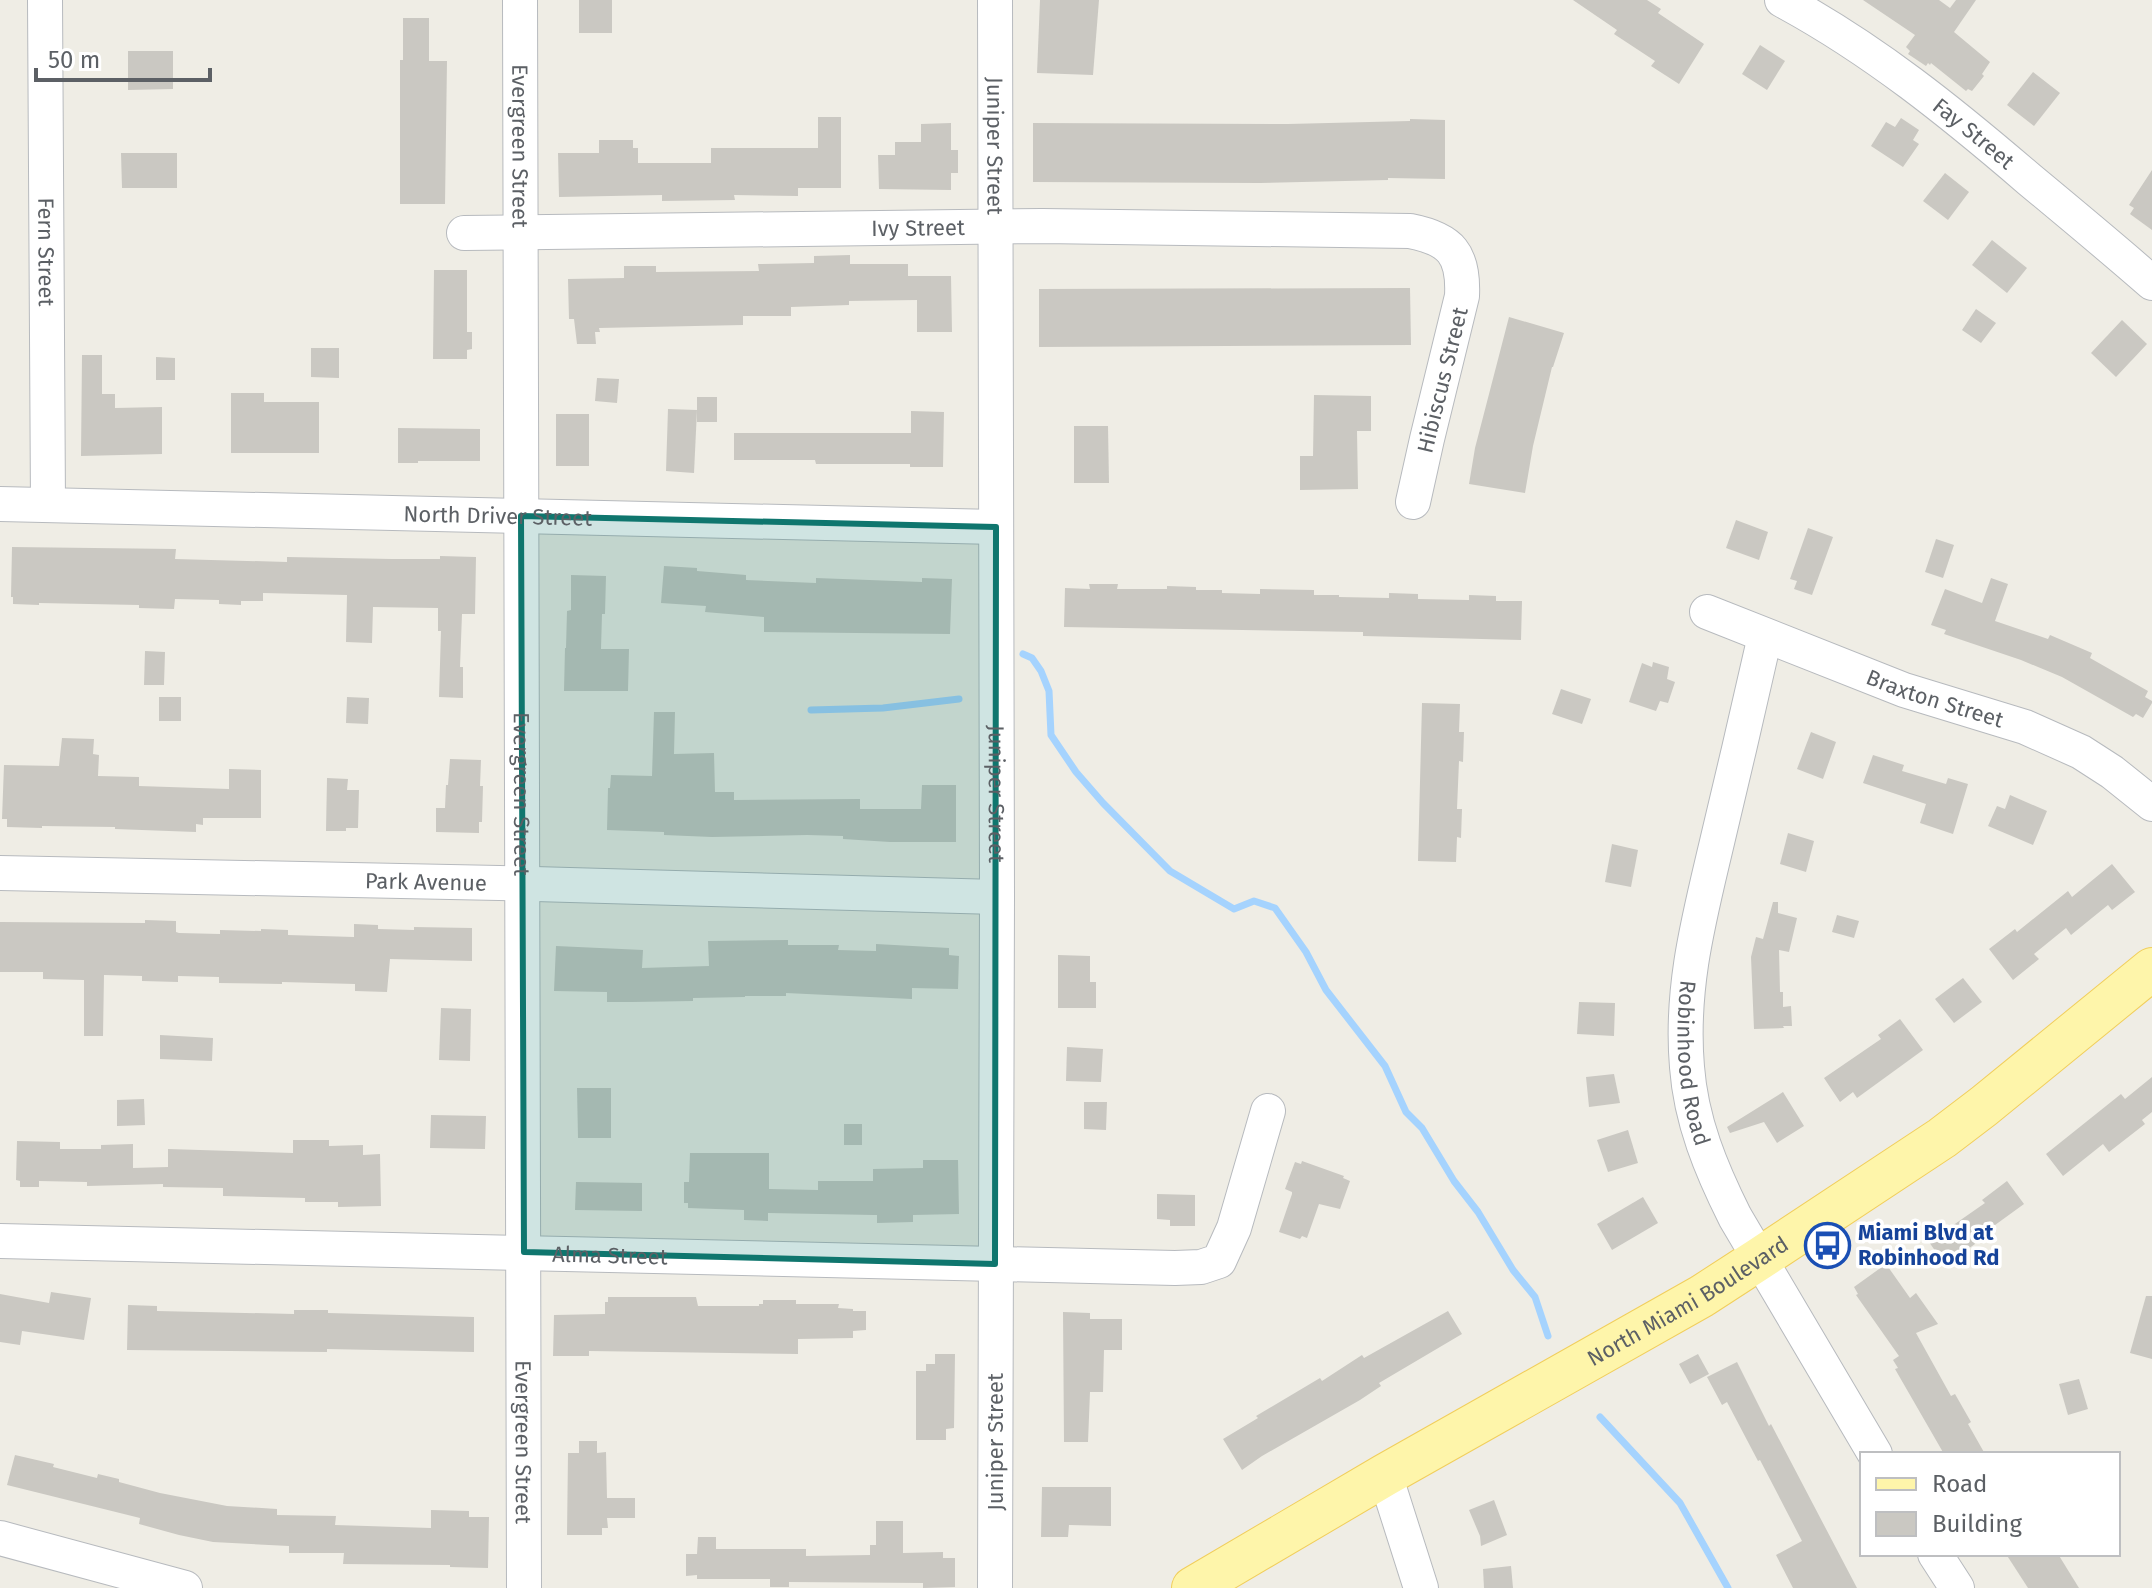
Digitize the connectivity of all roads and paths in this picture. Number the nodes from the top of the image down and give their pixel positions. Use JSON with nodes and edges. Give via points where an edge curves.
{"nodes":[{"id":1,"x":45,"y":0,"type":"edge"},
{"id":2,"x":520,"y":0,"type":"edge"},
{"id":3,"x":995,"y":0,"type":"edge"},
{"id":4,"x":1782,"y":0,"type":"edge"},
{"id":5,"x":996,"y":227,"type":"junction"},
{"id":6,"x":464,"y":233,"type":"dead end"},
{"id":7,"x":520,"y":233,"type":"junction"},
{"id":8,"x":1458,"y":259,"type":"joint"},
{"id":9,"x":2152,"y":283,"type":"edge"},
{"id":10,"x":1413,"y":502,"type":"dead end"},
{"id":11,"x":0,"y":504,"type":"edge"},
{"id":12,"x":48,"y":505,"type":"junction"},
{"id":13,"x":521,"y":516,"type":"junction"},
{"id":14,"x":996,"y":527,"type":"junction"},
{"id":15,"x":1707,"y":612,"type":"dead end"},
{"id":16,"x":1765,"y":636,"type":"junction"},
{"id":17,"x":2152,"y":804,"type":"edge"},
{"id":18,"x":0,"y":873,"type":"edge"},
{"id":19,"x":522,"y":884,"type":"junction"},
{"id":20,"x":997,"y":897,"type":"junction"},
{"id":21,"x":2152,"y":969,"type":"edge"},
{"id":22,"x":1268,"y":1111,"type":"dead end"},
{"id":23,"x":0,"y":1241,"type":"edge"},
{"id":24,"x":524,"y":1252,"type":"junction"},
{"id":25,"x":1759,"y":1259,"type":"junction"},
{"id":26,"x":995,"y":1264,"type":"junction"},
{"id":27,"x":1874,"y":1452,"type":"edge"},
{"id":28,"x":1385,"y":1475,"type":"junction"},
{"id":29,"x":0,"y":1538,"type":"edge"},
{"id":30,"x":1936,"y":1556,"type":"edge"},
{"id":31,"x":185,"y":1588,"type":"edge"},
{"id":32,"x":524,"y":1588,"type":"edge"},
{"id":33,"x":995,"y":1588,"type":"edge"},
{"id":34,"x":1193,"y":1588,"type":"edge"},
{"id":35,"x":1421,"y":1588,"type":"edge"},
{"id":36,"x":1957,"y":1588,"type":"edge"}],
"edges":[{"from":1,"to":12,"type":"street","name":"Fern Street"},
{"from":2,"to":7,"type":"street","name":"Evergreen Street"},
{"from":3,"to":5,"type":"street","name":"Juniper Street"},
{"from":4,"to":9,"type":"street","name":"Fay Street","via":[[1896,71]]},
{"from":5,"to":7,"type":"street","name":"Ivy Street"},
{"from":5,"to":8,"type":"street","name":"Ivy Street","via":[[1410,231],[1447,244]]},
{"from":5,"to":14,"type":"street","name":"Juniper Street"},
{"from":6,"to":7,"type":"street","name":"Ivy Street"},
{"from":7,"to":13,"type":"street","name":"Evergreen Street"},
{"from":8,"to":10,"type":"street","name":"Hibiscus Street","via":[[1462,296]]},
{"from":11,"to":12,"type":"street","name":"North Driver Street"},
{"from":12,"to":13,"type":"street","name":"North Driver Street"},
{"from":13,"to":14,"type":"street","name":"North Driver Street"},
{"from":13,"to":19,"type":"street","name":"Evergreen Street"},
{"from":14,"to":20,"type":"street","name":"Juniper Street"},
{"from":15,"to":16,"type":"street","name":"Braxton Street"},
{"from":16,"to":17,"type":"street","name":"Braxton Street","via":[[1904,690],[2025,727],[2081,752]]},
{"from":16,"to":25,"type":"street","name":"Robinhood Road","via":[[1694,940],[1686,1025],[1690,1090],[1703,1145]]},
{"from":18,"to":19,"type":"street","name":"Park Avenue"},
{"from":19,"to":20,"type":"street","name":"Park Avenue"},
{"from":19,"to":24,"type":"street","name":"Evergreen Street"},
{"from":20,"to":26,"type":"street","name":"Juniper Street"},
{"from":21,"to":25,"type":"main road","name":"North Miami Boulevard","via":[[1942,1138]]},
{"from":22,"to":26,"type":"street","name":"Alma Street","via":[[1234,1228],[1219,1261],[1175,1268]]},
{"from":23,"to":24,"type":"street","name":"Alma Street"},
{"from":24,"to":26,"type":"street","name":"Alma Street"},
{"from":24,"to":32,"type":"street","name":"Evergreen Street"},
{"from":25,"to":27,"type":"street","name":"Robinhood Road"},
{"from":25,"to":28,"type":"main road","name":"North Miami Boulevard"},
{"from":26,"to":33,"type":"street","name":"Juniper Street"},
{"from":28,"to":34,"type":"main road","name":"North Miami Boulevard"},
{"from":28,"to":35,"type":"street"},
{"from":29,"to":31,"type":"street"},
{"from":30,"to":36,"type":"street"}]}
